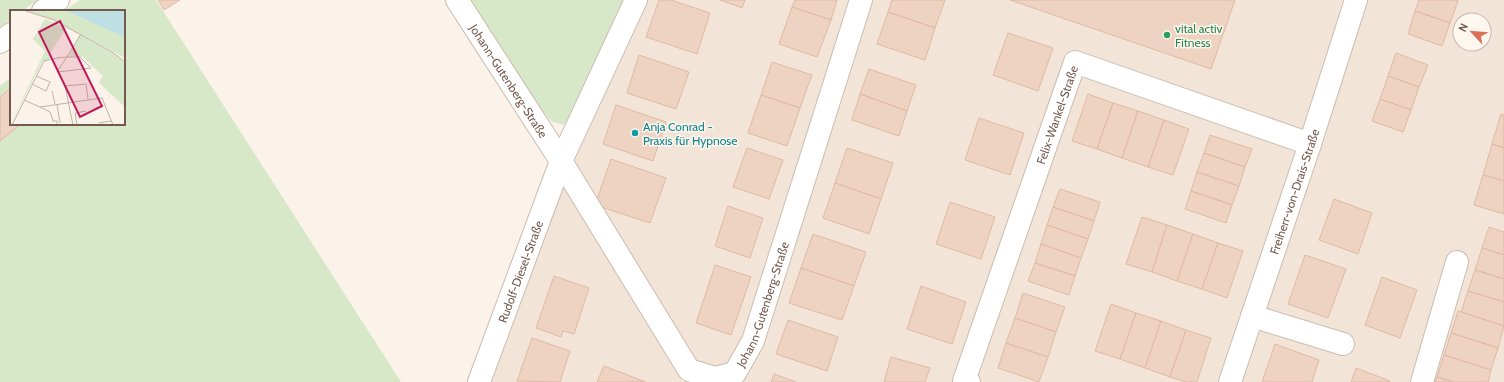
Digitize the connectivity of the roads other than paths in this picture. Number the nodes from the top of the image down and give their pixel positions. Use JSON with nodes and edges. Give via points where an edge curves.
{"nodes":[{"id":1,"x":58,"y":0,"type":"edge"},
{"id":2,"x":458,"y":0,"type":"edge"},
{"id":3,"x":636,"y":0,"type":"edge"},
{"id":4,"x":862,"y":0,"type":"edge"},
{"id":5,"x":1356,"y":0,"type":"edge"},
{"id":6,"x":44,"y":10,"type":"edge"},
{"id":7,"x":10,"y":35,"type":"edge"},
{"id":8,"x":0,"y":42,"type":"edge"},
{"id":9,"x":1310,"y":144,"type":"junction"},
{"id":10,"x":561,"y":161,"type":"junction"},
{"id":11,"x":1457,"y":262,"type":"dead end"},
{"id":12,"x":1252,"y":316,"type":"junction"},
{"id":13,"x":1343,"y":344,"type":"dead end"},
{"id":14,"x":479,"y":382,"type":"edge"},
{"id":15,"x":965,"y":382,"type":"edge"},
{"id":16,"x":1230,"y":382,"type":"edge"},
{"id":17,"x":1422,"y":382,"type":"edge"}],
"edges":[{"from":1,"to":6,"type":"street"},
{"from":2,"to":10,"type":"street","name":"Johann-Gutenberg-Straße"},
{"from":3,"to":10,"type":"street"},
{"from":4,"to":10,"type":"street","name":"Johann-Gutenberg-Straße","via":[[753,341],[735,373],[715,378],[689,370]]},
{"from":5,"to":9,"type":"street","name":"Freiherr-von-Drais-Straße"},
{"from":7,"to":8,"type":"street"},
{"from":9,"to":12,"type":"street","name":"Freiherr-von-Drais-Straße"},
{"from":9,"to":15,"type":"street","name":"Felix-Wankel-Straße","via":[[1075,62]]},
{"from":10,"to":14,"type":"street","name":"Rudolf-Diesel-Straße"},
{"from":11,"to":17,"type":"street"},
{"from":12,"to":13,"type":"street"},
{"from":12,"to":16,"type":"street","name":"Freiherr-von-Drais-Straße"}]}
